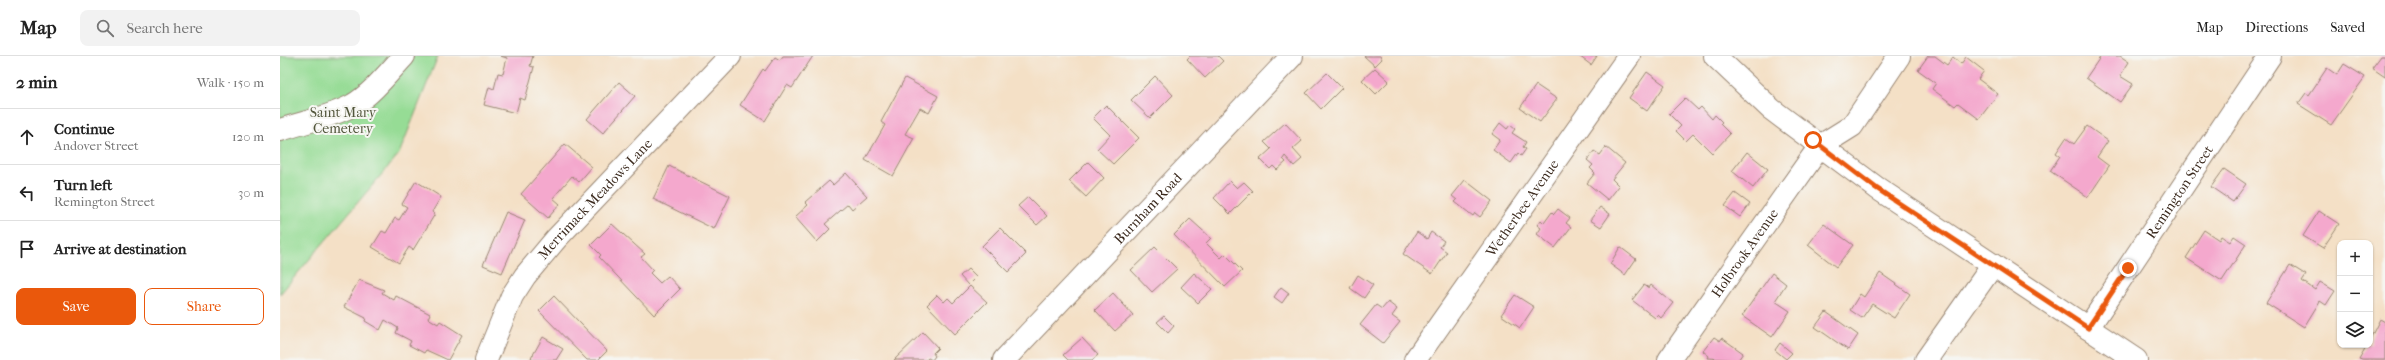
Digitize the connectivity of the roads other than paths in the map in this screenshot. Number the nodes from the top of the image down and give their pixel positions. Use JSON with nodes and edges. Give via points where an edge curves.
{"nodes":[{"id":1,"x":404,"y":56,"type":"edge"},
{"id":2,"x":730,"y":56,"type":"edge"},
{"id":3,"x":1292,"y":56,"type":"edge"},
{"id":4,"x":1629,"y":56,"type":"edge"},
{"id":5,"x":1715,"y":56,"type":"edge"},
{"id":6,"x":1899,"y":56,"type":"edge"},
{"id":7,"x":2270,"y":56,"type":"edge"},
{"id":8,"x":280,"y":130,"type":"edge"},
{"id":9,"x":1820,"y":146,"type":"junction"},
{"id":10,"x":1993,"y":266,"type":"junction"},
{"id":11,"x":2088,"y":328,"type":"junction"},
{"id":12,"x":486,"y":360,"type":"edge"},
{"id":13,"x":1004,"y":360,"type":"edge"},
{"id":14,"x":1415,"y":360,"type":"edge"},
{"id":15,"x":1669,"y":360,"type":"edge"},
{"id":16,"x":1926,"y":360,"type":"edge"},
{"id":17,"x":2136,"y":360,"type":"edge"}],
"edges":[{"from":1,"to":8,"type":"street","via":[[382,80],[354,104]]},
{"from":2,"to":12,"type":"street","name":"Merrimack Meadows Lane","via":[[556,238],[528,271],[512,296]]},
{"from":3,"to":13,"type":"street","name":"Burnham Road"},
{"from":4,"to":14,"type":"street","name":"Wetherbee Avenue"},
{"from":5,"to":9,"type":"street","via":[[1771,108]]},
{"from":6,"to":9,"type":"street","via":[[1852,126]]},
{"from":7,"to":11,"type":"street","name":"Remington Street"},
{"from":9,"to":10,"type":"street","via":[[1876,188]]},
{"from":9,"to":15,"type":"street","name":"Holbrook Avenue"},
{"from":10,"to":11,"type":"street"},
{"from":10,"to":16,"type":"street"},
{"from":11,"to":17,"type":"street"}]}
